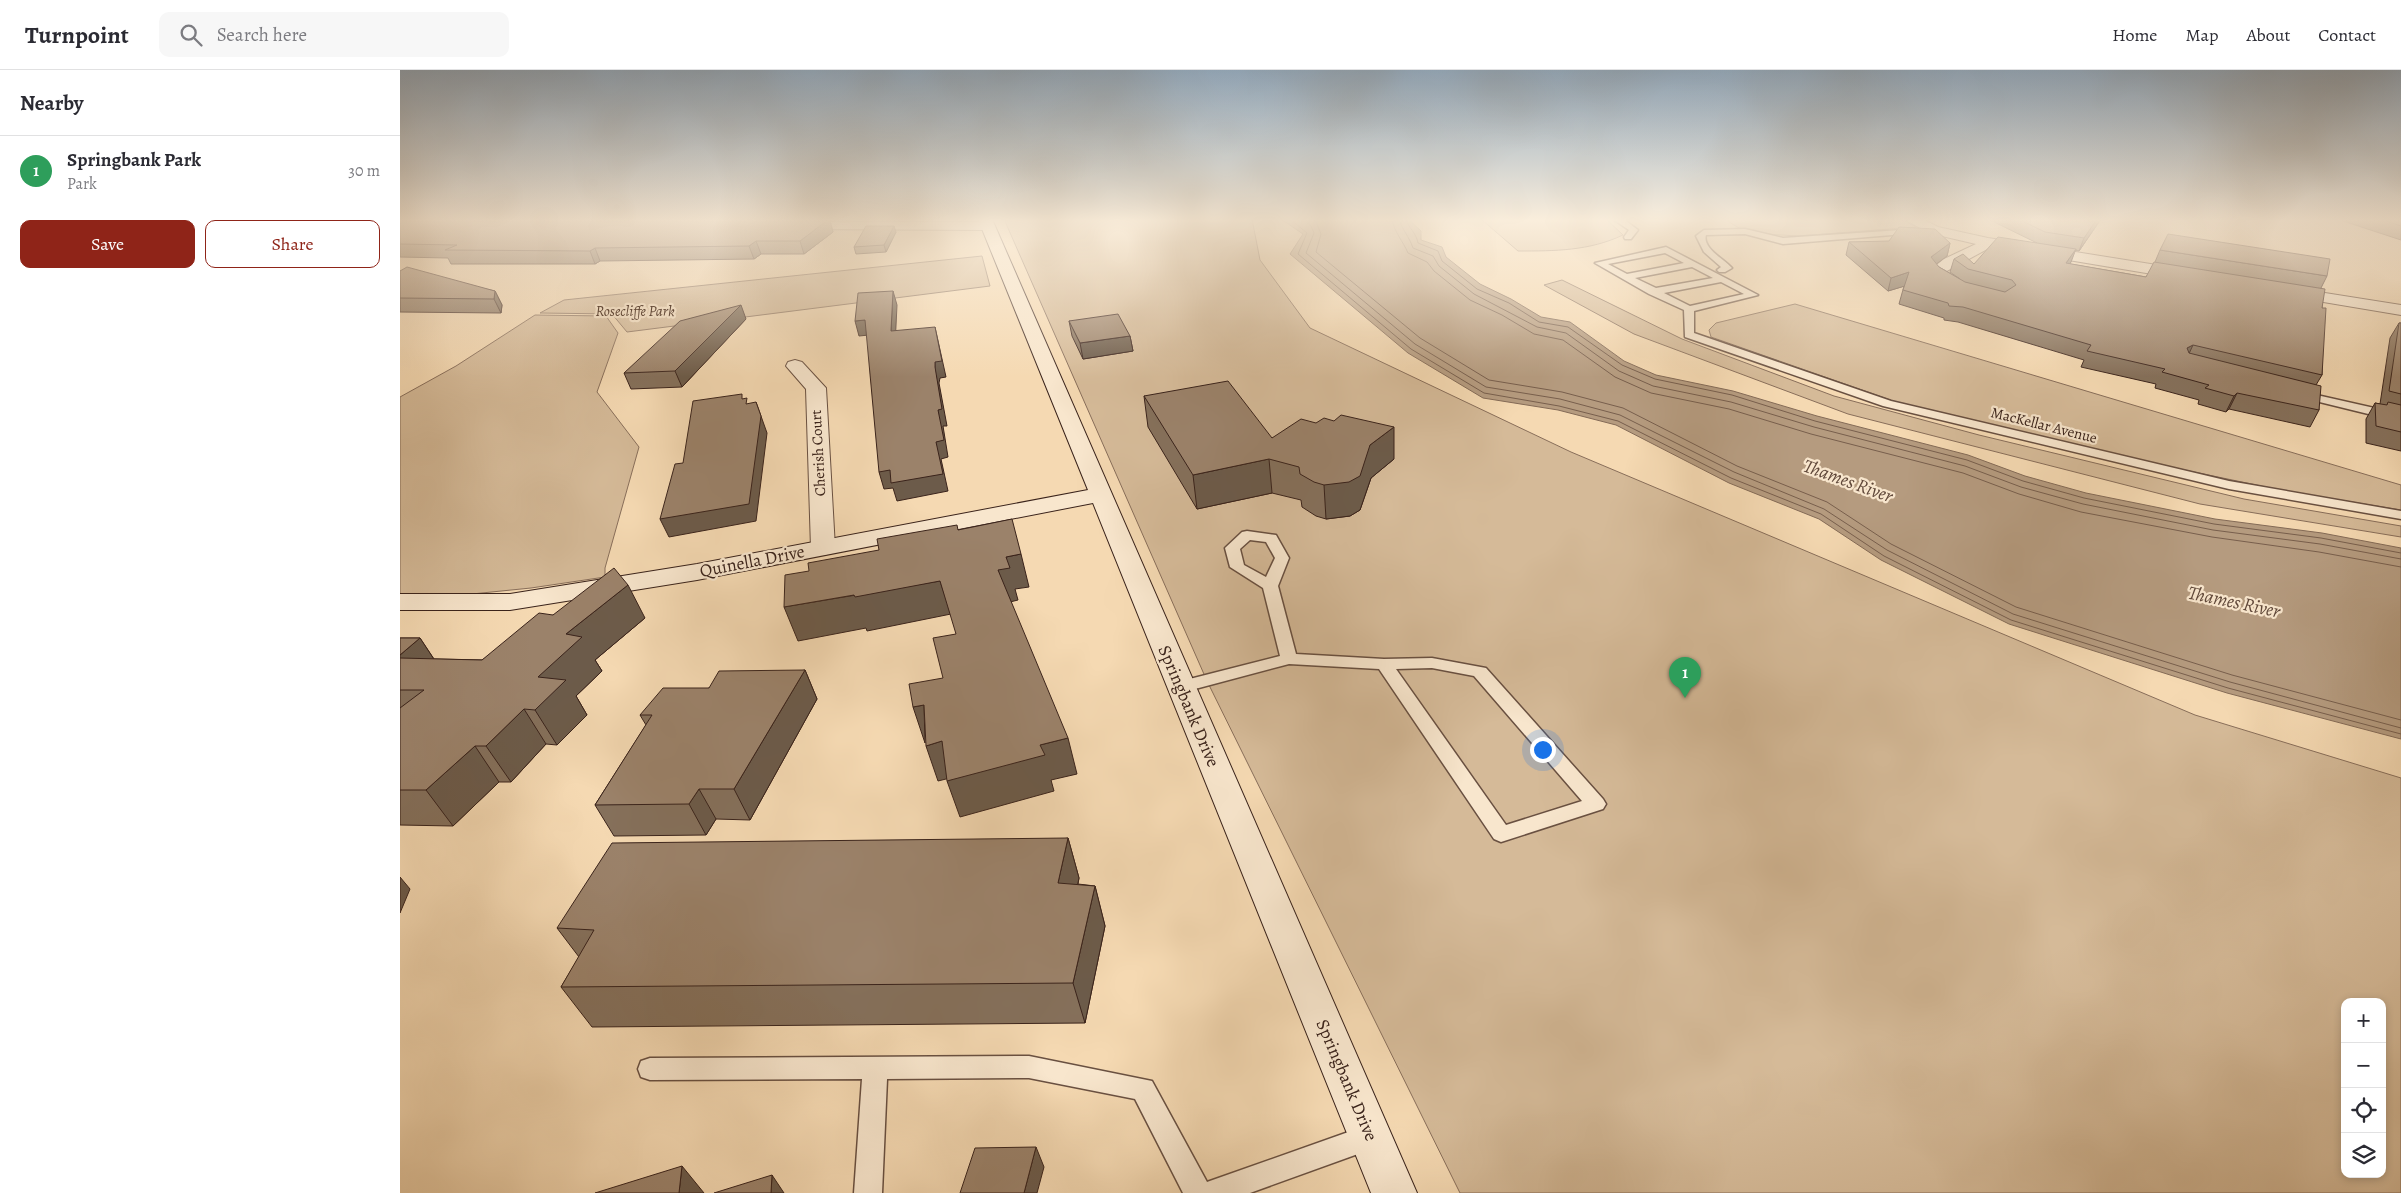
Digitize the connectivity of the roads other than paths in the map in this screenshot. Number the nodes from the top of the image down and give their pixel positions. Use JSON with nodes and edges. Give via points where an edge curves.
{"nodes":[{"id":1,"x":1006,"y":271,"type":"edge"},
{"id":2,"x":1614,"y":271,"type":"edge"},
{"id":3,"x":1654,"y":271,"type":"edge"},
{"id":4,"x":1714,"y":271,"type":"edge"},
{"id":5,"x":1724,"y":271,"type":"edge"},
{"id":6,"x":1938,"y":271,"type":"edge"},
{"id":7,"x":2164,"y":271,"type":"edge"},
{"id":8,"x":1722,"y":274,"type":"junction"},
{"id":9,"x":1624,"y":277,"type":"junction"},
{"id":10,"x":2204,"y":278,"type":"edge"},
{"id":11,"x":2273,"y":289,"type":"edge"},
{"id":12,"x":1652,"y":292,"type":"junction"},
{"id":13,"x":1972,"y":293,"type":"edge"},
{"id":14,"x":1689,"y":309,"type":"junction"},
{"id":15,"x":2401,"y":310,"type":"edge"},
{"id":16,"x":795,"y":366,"type":"dead end"},
{"id":17,"x":2291,"y":392,"type":"edge"},
{"id":18,"x":2401,"y":418,"type":"edge"},
{"id":19,"x":1100,"y":495,"type":"junction"},
{"id":20,"x":2401,"y":516,"type":"edge"},
{"id":21,"x":823,"y":548,"type":"junction"},
{"id":22,"x":1270,"y":586,"type":"dead end"},
{"id":23,"x":400,"y":602,"type":"edge"},
{"id":24,"x":1290,"y":659,"type":"junction"},
{"id":25,"x":1384,"y":664,"type":"junction"},
{"id":26,"x":1180,"y":687,"type":"junction"},
{"id":27,"x":875,"y":1068,"type":"junction"},
{"id":28,"x":650,"y":1070,"type":"dead end"},
{"id":29,"x":1371,"y":1137,"type":"junction"},
{"id":30,"x":868,"y":1193,"type":"edge"},
{"id":31,"x":1198,"y":1193,"type":"edge"},
{"id":32,"x":1212,"y":1193,"type":"edge"},
{"id":33,"x":1394,"y":1193,"type":"edge"}],
"edges":[{"from":1,"to":19,"type":"street","name":"Springbank Drive"},
{"from":2,"to":9,"type":"lane"},
{"from":3,"to":9,"type":"lane"},
{"from":4,"to":8,"type":"lane"},
{"from":5,"to":8,"type":"lane"},
{"from":6,"to":13,"type":"street","via":[[1942,279]]},
{"from":7,"to":10,"type":"street"},
{"from":8,"to":12,"type":"lane"},
{"from":8,"to":14,"type":"lane","via":[[1753,295]]},
{"from":9,"to":12,"type":"lane"},
{"from":11,"to":15,"type":"street"},
{"from":12,"to":14,"type":"lane"},
{"from":14,"to":20,"type":"lane","name":"MacKellar Avenue","via":[[1689,335],[1887,404],[2229,485]]},
{"from":16,"to":21,"type":"street","name":"Cherish Court","via":[[816,388]]},
{"from":17,"to":18,"type":"lane"},
{"from":19,"to":21,"type":"street","name":"Quinella Drive"},
{"from":19,"to":26,"type":"street","name":"Springbank Drive"},
{"from":21,"to":23,"type":"street","name":"Quinella Drive","via":[[510,602]]},
{"from":22,"to":24,"type":"lane"},
{"from":24,"to":25,"type":"lane"},
{"from":24,"to":26,"type":"lane"},
{"from":25,"to":25,"type":"lane","via":[[1501,834],[1596,804],[1480,672],[1432,663]]},
{"from":26,"to":29,"type":"street","name":"Springbank Drive"},
{"from":27,"to":28,"type":"lane"},
{"from":27,"to":30,"type":"lane"},
{"from":27,"to":31,"type":"lane","via":[[1029,1067],[1143,1089]]},
{"from":29,"to":32,"type":"lane"},
{"from":29,"to":33,"type":"street","name":"Springbank Drive"}]}
